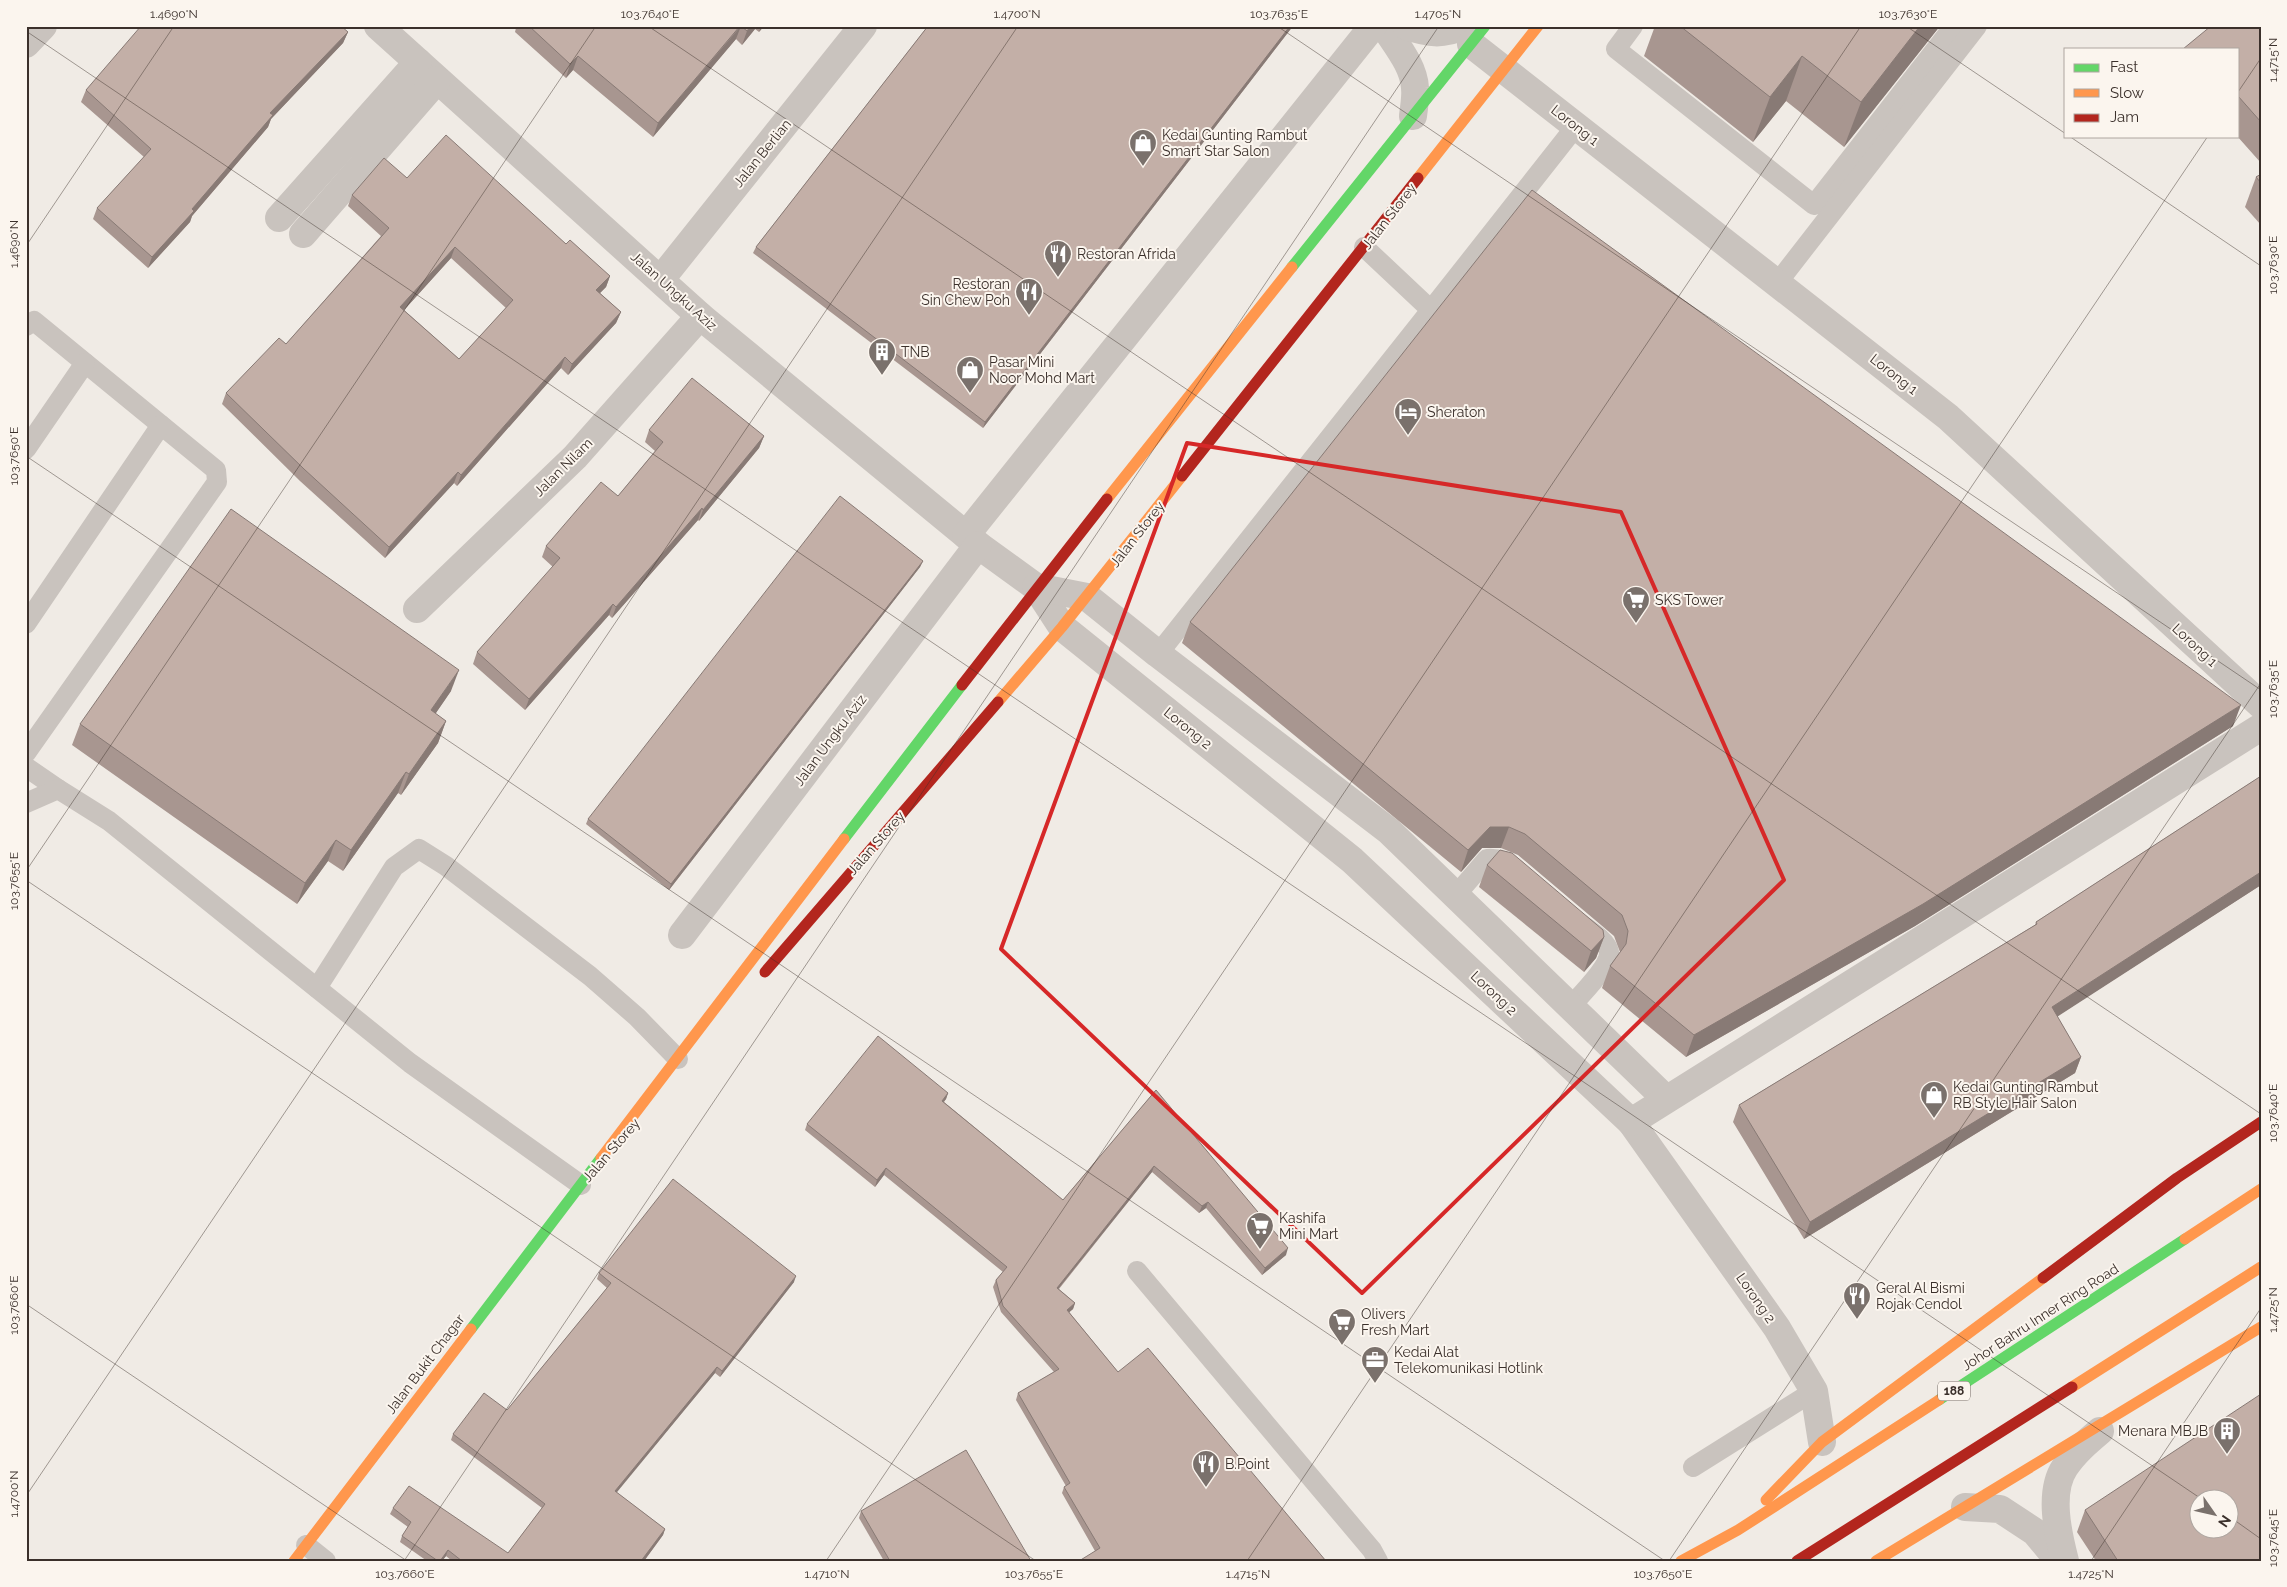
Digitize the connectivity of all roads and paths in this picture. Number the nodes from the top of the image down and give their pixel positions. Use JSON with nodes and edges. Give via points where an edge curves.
{"nodes":[{"id":1,"x":43,"y":26,"type":"edge"},
{"id":2,"x":378,"y":26,"type":"edge"},
{"id":3,"x":863,"y":26,"type":"edge"},
{"id":4,"x":1373,"y":26,"type":"edge"},
{"id":5,"x":1384,"y":26,"type":"edge"},
{"id":6,"x":1406,"y":26,"type":"edge"},
{"id":7,"x":1538,"y":26,"type":"edge"},
{"id":8,"x":1634,"y":26,"type":"edge"},
{"id":9,"x":1954,"y":26,"type":"edge"},
{"id":10,"x":1977,"y":26,"type":"edge"},
{"id":11,"x":1473,"y":32,"type":"edge"},
{"id":12,"x":26,"y":44,"type":"edge"},
{"id":13,"x":1505,"y":70,"type":"junction"},
{"id":14,"x":428,"y":71,"type":"junction"},
{"id":15,"x":1413,"y":116,"type":"junction"},
{"id":16,"x":1576,"y":126,"type":"junction"},
{"id":17,"x":279,"y":218,"type":"dead end"},
{"id":18,"x":303,"y":234,"type":"dead end"},
{"id":19,"x":1364,"y":247,"type":"junction"},
{"id":20,"x":661,"y":279,"type":"junction"},
{"id":21,"x":1778,"y":282,"type":"junction"},
{"id":22,"x":1431,"y":310,"type":"junction"},
{"id":23,"x":700,"y":316,"type":"junction"},
{"id":24,"x":26,"y":326,"type":"edge"},
{"id":25,"x":85,"y":363,"type":"junction"},
{"id":26,"x":162,"y":426,"type":"junction"},
{"id":27,"x":26,"y":449,"type":"edge"},
{"id":28,"x":972,"y":540,"type":"junction"},
{"id":29,"x":1036,"y":587,"type":"junction"},
{"id":30,"x":1087,"y":597,"type":"junction"},
{"id":31,"x":417,"y":609,"type":"dead end"},
{"id":32,"x":26,"y":624,"type":"edge"},
{"id":33,"x":1062,"y":628,"type":"junction"},
{"id":34,"x":1158,"y":654,"type":"junction"},
{"id":35,"x":2261,"y":705,"type":"edge"},
{"id":36,"x":2261,"y":726,"type":"edge"},
{"id":37,"x":30,"y":739,"type":"edge"},
{"id":38,"x":26,"y":767,"type":"edge"},
{"id":39,"x":58,"y":789,"type":"junction"},
{"id":40,"x":26,"y":803,"type":"edge"},
{"id":41,"x":1532,"y":882,"type":"edge"},
{"id":42,"x":1456,"y":895,"type":"junction"},
{"id":43,"x":1568,"y":913,"type":"edge"},
{"id":44,"x":682,"y":935,"type":"dead end"},
{"id":45,"x":756,"y":982,"type":"dead end"},
{"id":46,"x":317,"y":988,"type":"junction"},
{"id":47,"x":1570,"y":1007,"type":"junction"},
{"id":48,"x":704,"y":1042,"type":"dead end"},
{"id":49,"x":678,"y":1059,"type":"junction"},
{"id":50,"x":1666,"y":1099,"type":"junction"},
{"id":51,"x":1631,"y":1122,"type":"junction"},
{"id":52,"x":2261,"y":1122,"type":"edge"},
{"id":53,"x":581,"y":1185,"type":"junction"},
{"id":54,"x":2261,"y":1189,"type":"edge"},
{"id":55,"x":2261,"y":1267,"type":"edge"},
{"id":56,"x":1137,"y":1271,"type":"dead end"},
{"id":57,"x":2261,"y":1327,"type":"edge"},
{"id":58,"x":1814,"y":1391,"type":"junction"},
{"id":59,"x":2120,"y":1414,"type":"junction"},
{"id":60,"x":1822,"y":1442,"type":"junction"},
{"id":61,"x":1693,"y":1467,"type":"dead end"},
{"id":62,"x":1965,"y":1507,"type":"junction"},
{"id":63,"x":1738,"y":1530,"type":"junction"},
{"id":64,"x":300,"y":1553,"type":"edge"},
{"id":65,"x":326,"y":1561,"type":"edge"},
{"id":66,"x":1378,"y":1561,"type":"edge"},
{"id":67,"x":1681,"y":1561,"type":"edge"},
{"id":68,"x":1797,"y":1561,"type":"edge"},
{"id":69,"x":1876,"y":1561,"type":"edge"},
{"id":70,"x":2059,"y":1561,"type":"edge"},
{"id":71,"x":2065,"y":1561,"type":"edge"}],
"edges":[{"from":1,"to":12,"type":"street"},
{"from":2,"to":14,"type":"street","name":"Jalan Ungku Aziz"},
{"from":3,"to":20,"type":"street","name":"Jalan Berlian"},
{"from":4,"to":28,"type":"street"},
{"from":5,"to":15,"type":"street","via":[[1412,74],[1416,88]]},
{"from":6,"to":11,"type":"street","via":[[1438,33]]},
{"from":7,"to":13,"type":"main road","name":"Jalan Storey"},
{"from":8,"to":9,"type":"lane","via":[[1616,48],[1814,205]]},
{"from":10,"to":21,"type":"lane"},
{"from":11,"to":13,"type":"street","name":"Lorong 1"},
{"from":11,"to":15,"type":"main road","name":"Jalan Storey"},
{"from":13,"to":16,"type":"street","name":"Lorong 1"},
{"from":13,"to":19,"type":"main road","name":"Jalan Storey"},
{"from":14,"to":17,"type":"street"},
{"from":14,"to":18,"type":"street"},
{"from":14,"to":20,"type":"street","name":"Jalan Ungku Aziz"},
{"from":15,"to":29,"type":"main road","name":"Jalan Storey"},
{"from":16,"to":21,"type":"street","name":"Lorong 1"},
{"from":16,"to":22,"type":"lane"},
{"from":19,"to":22,"type":"lane"},
{"from":19,"to":30,"type":"main road","name":"Jalan Storey"},
{"from":20,"to":23,"type":"street","name":"Jalan Ungku Aziz"},
{"from":21,"to":35,"type":"street","name":"Lorong 1","via":[[1948,417]]},
{"from":22,"to":34,"type":"lane"},
{"from":23,"to":28,"type":"street","name":"Jalan Ungku Aziz"},
{"from":23,"to":31,"type":"street","name":"Jalan Nilam","via":[[575,457]]},
{"from":24,"to":25,"type":"lane","via":[[34,321]]},
{"from":25,"to":26,"type":"lane"},
{"from":25,"to":27,"type":"lane"},
{"from":26,"to":32,"type":"lane"},
{"from":26,"to":37,"type":"lane","via":[[216,470],[217,482]]},
{"from":28,"to":29,"type":"street","name":"Jalan Ungku Aziz"},
{"from":28,"to":44,"type":"street","name":"Jalan Ungku Aziz"},
{"from":29,"to":30,"type":"street"},
{"from":29,"to":33,"type":"street","name":"Jalan Ungku Aziz"},
{"from":29,"to":49,"type":"main road","name":"Jalan Storey"},
{"from":30,"to":33,"type":"main road","name":"Jalan Storey"},
{"from":30,"to":34,"type":"street"},
{"from":33,"to":45,"type":"main road","name":"Jalan Storey"},
{"from":33,"to":51,"type":"street","name":"Lorong 2","via":[[1352,860]]},
{"from":34,"to":42,"type":"street","via":[[1389,831]]},
{"from":36,"to":50,"type":"street"},
{"from":38,"to":39,"type":"lane"},
{"from":39,"to":40,"type":"lane"},
{"from":39,"to":46,"type":"lane","via":[[109,821]]},
{"from":41,"to":42,"type":"lane","via":[[1497,858],[1487,860]]},
{"from":42,"to":47,"type":"street"},
{"from":43,"to":47,"type":"lane","via":[[1609,951],[1607,963]]},
{"from":46,"to":49,"type":"lane","via":[[394,867],[419,849],[590,976]]},
{"from":46,"to":53,"type":"lane","via":[[410,1063]]},
{"from":47,"to":50,"type":"street"},
{"from":48,"to":53,"type":"main road","name":"Jalan Storey"},
{"from":49,"to":53,"type":"main road","name":"Jalan Storey"},
{"from":50,"to":51,"type":"street"},
{"from":51,"to":58,"type":"street","name":"Lorong 2","via":[[1777,1328]]},
{"from":52,"to":60,"type":"main road","via":[[2177,1178]]},
{"from":53,"to":64,"type":"main road","name":"Jalan Bukit Chagar"},
{"from":54,"to":63,"type":"main road","name":"Johor Bahru Inner Ring Road","number":"188"},
{"from":55,"to":68,"type":"main road"},
{"from":56,"to":66,"type":"lane"},
{"from":57,"to":59,"type":"main road"},
{"from":58,"to":60,"type":"street","name":"Lorong 2"},
{"from":58,"to":61,"type":"lane"},
{"from":59,"to":62,"type":"main road"},
{"from":59,"to":71,"type":"street","via":[[2081,1447],[2064,1468],[2056,1494],[2055,1520]]},
{"from":60,"to":63,"type":"main road"},
{"from":62,"to":69,"type":"main road"},
{"from":62,"to":70,"type":"street","via":[[2000,1509],[2009,1514],[2035,1532]]},
{"from":63,"to":67,"type":"main road","name":"Johor Bahru Inner Ring Road","number":"188"},
{"from":64,"to":65,"type":"lane"}]}
